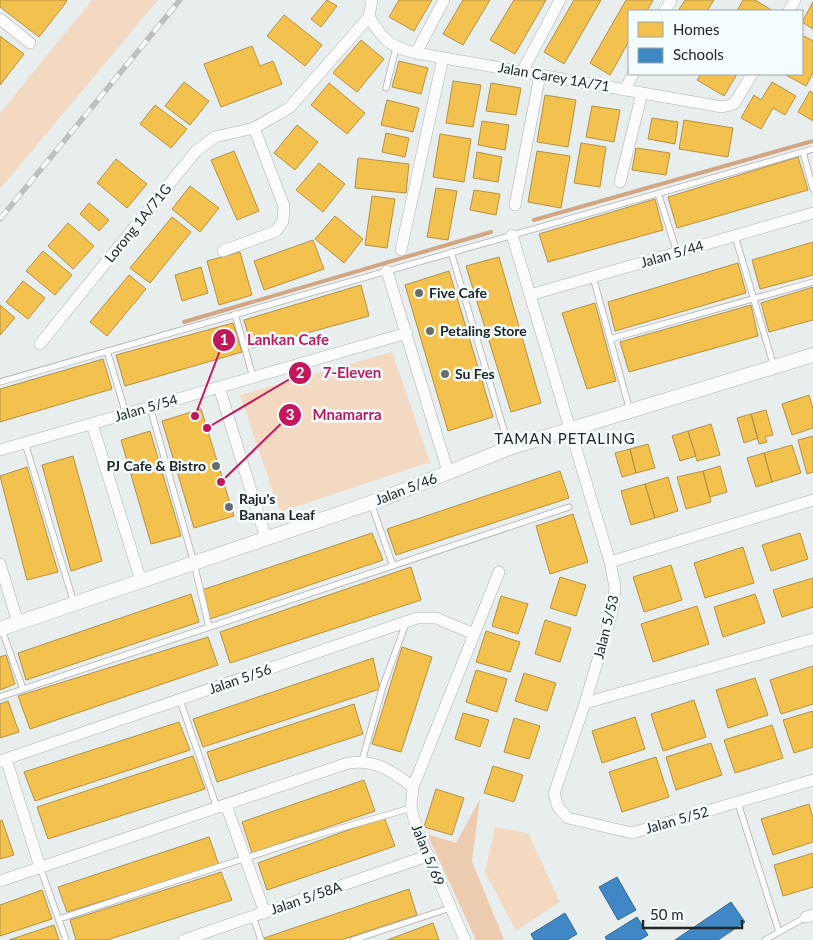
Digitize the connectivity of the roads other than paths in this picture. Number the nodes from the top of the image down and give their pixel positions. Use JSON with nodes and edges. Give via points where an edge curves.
{"nodes":[{"id":1,"x":372,"y":0,"type":"edge"},
{"id":2,"x":444,"y":0,"type":"edge"},
{"id":3,"x":560,"y":0,"type":"edge"},
{"id":4,"x":369,"y":17,"type":"junction"},
{"id":5,"x":0,"y":19,"type":"edge"},
{"id":6,"x":30,"y":43,"type":"dead end"},
{"id":7,"x":396,"y":48,"type":"junction"},
{"id":8,"x":416,"y":53,"type":"junction"},
{"id":9,"x":443,"y":58,"type":"junction"},
{"id":10,"x":522,"y":72,"type":"junction"},
{"id":11,"x":540,"y":75,"type":"junction"},
{"id":12,"x":632,"y":75,"type":"edge"},
{"id":13,"x":751,"y":75,"type":"edge"},
{"id":14,"x":386,"y":88,"type":"dead end"},
{"id":15,"x":625,"y":90,"type":"junction"},
{"id":16,"x":642,"y":93,"type":"junction"},
{"id":17,"x":254,"y":128,"type":"junction"},
{"id":18,"x":813,"y":149,"type":"edge"},
{"id":19,"x":803,"y":152,"type":"junction"},
{"id":20,"x":620,"y":182,"type":"dead end"},
{"id":21,"x":813,"y":189,"type":"edge"},
{"id":22,"x":658,"y":193,"type":"junction"},
{"id":23,"x":515,"y":206,"type":"dead end"},
{"id":24,"x":813,"y":213,"type":"edge"},
{"id":25,"x":512,"y":235,"type":"junction"},
{"id":26,"x":735,"y":236,"type":"junction"},
{"id":27,"x":223,"y":250,"type":"dead end"},
{"id":28,"x":401,"y":250,"type":"dead end"},
{"id":29,"x":451,"y":252,"type":"junction"},
{"id":30,"x":676,"y":252,"type":"junction"},
{"id":31,"x":387,"y":271,"type":"junction"},
{"id":32,"x":593,"y":277,"type":"junction"},
{"id":33,"x":813,"y":282,"type":"edge"},
{"id":34,"x":530,"y":295,"type":"junction"},
{"id":35,"x":754,"y":298,"type":"junction"},
{"id":36,"x":235,"y":314,"type":"junction"},
{"id":37,"x":407,"y":333,"type":"junction"},
{"id":38,"x":610,"y":339,"type":"junction"},
{"id":39,"x":40,"y":344,"type":"dead end"},
{"id":40,"x":107,"y":351,"type":"junction"},
{"id":41,"x":813,"y":355,"type":"edge"},
{"id":42,"x":774,"y":367,"type":"junction"},
{"id":43,"x":253,"y":377,"type":"junction"},
{"id":44,"x":0,"y":382,"type":"edge"},
{"id":45,"x":219,"y":387,"type":"junction"},
{"id":46,"x":150,"y":407,"type":"junction"},
{"id":47,"x":630,"y":411,"type":"junction"},
{"id":48,"x":126,"y":414,"type":"junction"},
{"id":49,"x":92,"y":424,"type":"junction"},
{"id":50,"x":570,"y":429,"type":"junction"},
{"id":51,"x":25,"y":443,"type":"junction"},
{"id":52,"x":509,"y":448,"type":"junction"},
{"id":53,"x":0,"y":450,"type":"edge"},
{"id":54,"x":448,"y":472,"type":"junction"},
{"id":55,"x":813,"y":500,"type":"edge"},
{"id":56,"x":371,"y":503,"type":"junction"},
{"id":57,"x":570,"y":507,"type":"dead end"},
{"id":58,"x":266,"y":538,"type":"junction"},
{"id":59,"x":610,"y":562,"type":"junction"},
{"id":60,"x":194,"y":563,"type":"junction"},
{"id":61,"x":0,"y":564,"type":"edge"},
{"id":62,"x":393,"y":566,"type":"junction"},
{"id":63,"x":499,"y":572,"type":"dead end"},
{"id":64,"x":141,"y":582,"type":"junction"},
{"id":65,"x":74,"y":604,"type":"junction"},
{"id":66,"x":407,"y":621,"type":"junction"},
{"id":67,"x":18,"y":623,"type":"junction"},
{"id":68,"x":208,"y":627,"type":"junction"},
{"id":69,"x":1,"y":629,"type":"edge"},
{"id":70,"x":474,"y":634,"type":"junction"},
{"id":71,"x":813,"y":639,"type":"edge"},
{"id":72,"x":23,"y":689,"type":"junction"},
{"id":73,"x":0,"y":697,"type":"edge"},
{"id":74,"x":180,"y":700,"type":"junction"},
{"id":75,"x":586,"y":703,"type":"junction"},
{"id":76,"x":3,"y":760,"type":"edge"},
{"id":77,"x":362,"y":761,"type":"junction"},
{"id":78,"x":813,"y":780,"type":"edge"},
{"id":79,"x":414,"y":787,"type":"junction"},
{"id":80,"x":554,"y":794,"type":"joint"},
{"id":81,"x":738,"y":803,"type":"junction"},
{"id":82,"x":221,"y":807,"type":"junction"},
{"id":83,"x":411,"y":808,"type":"junction"},
{"id":84,"x":427,"y":856,"type":"junction"},
{"id":85,"x":245,"y":859,"type":"junction"},
{"id":86,"x":40,"y":867,"type":"junction"},
{"id":87,"x":0,"y":881,"type":"edge"},
{"id":88,"x":450,"y":908,"type":"junction"},
{"id":89,"x":264,"y":912,"type":"junction"},
{"id":90,"x":253,"y":916,"type":"junction"},
{"id":91,"x":810,"y":916,"type":"edge"},
{"id":92,"x":60,"y":919,"type":"junction"},
{"id":93,"x":779,"y":932,"type":"junction"},
{"id":94,"x":66,"y":940,"type":"edge"},
{"id":95,"x":184,"y":940,"type":"edge"},
{"id":96,"x":260,"y":940,"type":"edge"},
{"id":97,"x":354,"y":940,"type":"edge"},
{"id":98,"x":465,"y":940,"type":"edge"},
{"id":99,"x":765,"y":940,"type":"edge"}],
"edges":[{"from":1,"to":4,"type":"street"},
{"from":2,"to":8,"type":"street"},
{"from":3,"to":10,"type":"street"},
{"from":4,"to":7,"type":"street","name":"Jalan Carey 1A/71","via":[[383,38]]},
{"from":4,"to":17,"type":"street","name":"Lorong 1A/71G","via":[[289,108]]},
{"from":5,"to":6,"type":"street"},
{"from":7,"to":8,"type":"street","name":"Jalan Carey 1A/71"},
{"from":7,"to":14,"type":"lane"},
{"from":8,"to":9,"type":"street","name":"Jalan Carey 1A/71"},
{"from":9,"to":10,"type":"street","name":"Jalan Carey 1A/71"},
{"from":9,"to":28,"type":"street"},
{"from":10,"to":11,"type":"street","name":"Jalan Carey 1A/71"},
{"from":11,"to":15,"type":"street","name":"Jalan Carey 1A/71"},
{"from":11,"to":23,"type":"street"},
{"from":12,"to":15,"type":"street"},
{"from":13,"to":16,"type":"street","name":"Jalan Carey 1A/71","via":[[736,101],[726,108]]},
{"from":15,"to":16,"type":"street","name":"Jalan Carey 1A/71"},
{"from":16,"to":20,"type":"street"},
{"from":17,"to":27,"type":"street","via":[[284,206],[283,221],[276,231]]},
{"from":17,"to":39,"type":"street","name":"Lorong 1A/71G","via":[[215,137],[196,151]]},
{"from":18,"to":19,"type":"lane"},
{"from":19,"to":21,"type":"lane"},
{"from":19,"to":22,"type":"lane"},
{"from":22,"to":25,"type":"lane"},
{"from":22,"to":30,"type":"lane"},
{"from":24,"to":26,"type":"street","name":"Jalan 5/44"},
{"from":25,"to":29,"type":"lane"},
{"from":25,"to":34,"type":"street","name":"Jalan 5/53"},
{"from":26,"to":30,"type":"street","name":"Jalan 5/44"},
{"from":26,"to":35,"type":"lane"},
{"from":29,"to":31,"type":"lane"},
{"from":29,"to":52,"type":"lane"},
{"from":30,"to":32,"type":"street","name":"Jalan 5/44"},
{"from":31,"to":36,"type":"lane"},
{"from":31,"to":37,"type":"street"},
{"from":32,"to":34,"type":"street","name":"Jalan 5/44"},
{"from":32,"to":38,"type":"lane"},
{"from":33,"to":35,"type":"lane"},
{"from":34,"to":50,"type":"street","name":"Jalan 5/53"},
{"from":35,"to":38,"type":"lane"},
{"from":35,"to":42,"type":"lane"},
{"from":36,"to":40,"type":"lane"},
{"from":36,"to":43,"type":"lane"},
{"from":37,"to":43,"type":"street","name":"Jalan 5/54"},
{"from":37,"to":54,"type":"street"},
{"from":38,"to":47,"type":"lane"},
{"from":40,"to":44,"type":"lane"},
{"from":40,"to":48,"type":"lane"},
{"from":41,"to":42,"type":"street","name":"Jalan 5/46"},
{"from":42,"to":47,"type":"street","name":"Jalan 5/46"},
{"from":43,"to":45,"type":"street","name":"Jalan 5/54"},
{"from":45,"to":46,"type":"street","name":"Jalan 5/54"},
{"from":45,"to":58,"type":"street"},
{"from":46,"to":48,"type":"street","name":"Jalan 5/54"},
{"from":46,"to":60,"type":"lane"},
{"from":47,"to":50,"type":"street","name":"Jalan 5/46"},
{"from":48,"to":49,"type":"street","name":"Jalan 5/54"},
{"from":49,"to":51,"type":"street","name":"Jalan 5/54"},
{"from":49,"to":64,"type":"street"},
{"from":50,"to":52,"type":"street","name":"Jalan 5/46"},
{"from":50,"to":59,"type":"street","name":"Jalan 5/53"},
{"from":51,"to":53,"type":"street","name":"Jalan 5/54"},
{"from":51,"to":65,"type":"lane"},
{"from":52,"to":54,"type":"street","name":"Jalan 5/46"},
{"from":54,"to":56,"type":"street","name":"Jalan 5/46"},
{"from":55,"to":59,"type":"street"},
{"from":56,"to":58,"type":"street","name":"Jalan 5/46"},
{"from":56,"to":62,"type":"lane"},
{"from":57,"to":62,"type":"lane"},
{"from":58,"to":60,"type":"street","name":"Jalan 5/46"},
{"from":59,"to":75,"type":"street","name":"Jalan 5/53","via":[[615,596]]},
{"from":60,"to":64,"type":"street","name":"Jalan 5/46"},
{"from":60,"to":68,"type":"lane"},
{"from":61,"to":67,"type":"street"},
{"from":62,"to":68,"type":"lane"},
{"from":63,"to":70,"type":"street"},
{"from":64,"to":65,"type":"street","name":"Jalan 5/46"},
{"from":65,"to":67,"type":"street","name":"Jalan 5/46"},
{"from":66,"to":70,"type":"street","name":"Jalan 5/56","via":[[427,616]]},
{"from":66,"to":74,"type":"street","name":"Jalan 5/56"},
{"from":66,"to":77,"type":"lane","via":[[383,686]]},
{"from":67,"to":69,"type":"street","name":"Jalan 5/46"},
{"from":68,"to":72,"type":"lane"},
{"from":69,"to":72,"type":"lane"},
{"from":70,"to":79,"type":"street"},
{"from":71,"to":75,"type":"street"},
{"from":72,"to":73,"type":"lane"},
{"from":74,"to":76,"type":"street","name":"Jalan 5/56"},
{"from":74,"to":82,"type":"lane"},
{"from":75,"to":80,"type":"street","name":"Jalan 5/53"},
{"from":76,"to":86,"type":"street","name":"Jalan 5/56"},
{"from":77,"to":79,"type":"street","via":[[388,768]]},
{"from":77,"to":82,"type":"street"},
{"from":78,"to":81,"type":"street","name":"Jalan 5/52"},
{"from":79,"to":83,"type":"street","name":"Jalan 5/69"},
{"from":80,"to":81,"type":"street","name":"Jalan 5/52","via":[[558,807],[568,818],[632,833]]},
{"from":81,"to":93,"type":"lane"},
{"from":82,"to":85,"type":"street"},
{"from":82,"to":86,"type":"street"},
{"from":83,"to":84,"type":"street","name":"Jalan 5/69"},
{"from":83,"to":85,"type":"lane"},
{"from":84,"to":88,"type":"street","name":"Jalan 5/69"},
{"from":84,"to":89,"type":"street","name":"Jalan 5/58A"},
{"from":85,"to":89,"type":"street"},
{"from":85,"to":92,"type":"lane"},
{"from":86,"to":87,"type":"street"},
{"from":86,"to":92,"type":"lane"},
{"from":88,"to":97,"type":"lane"},
{"from":88,"to":98,"type":"street","name":"Jalan 5/69"},
{"from":89,"to":90,"type":"street","name":"Jalan 5/58A"},
{"from":90,"to":95,"type":"street","name":"Jalan 5/58A"},
{"from":90,"to":96,"type":"lane"},
{"from":91,"to":93,"type":"lane"},
{"from":92,"to":94,"type":"lane"},
{"from":93,"to":99,"type":"lane"}]}
